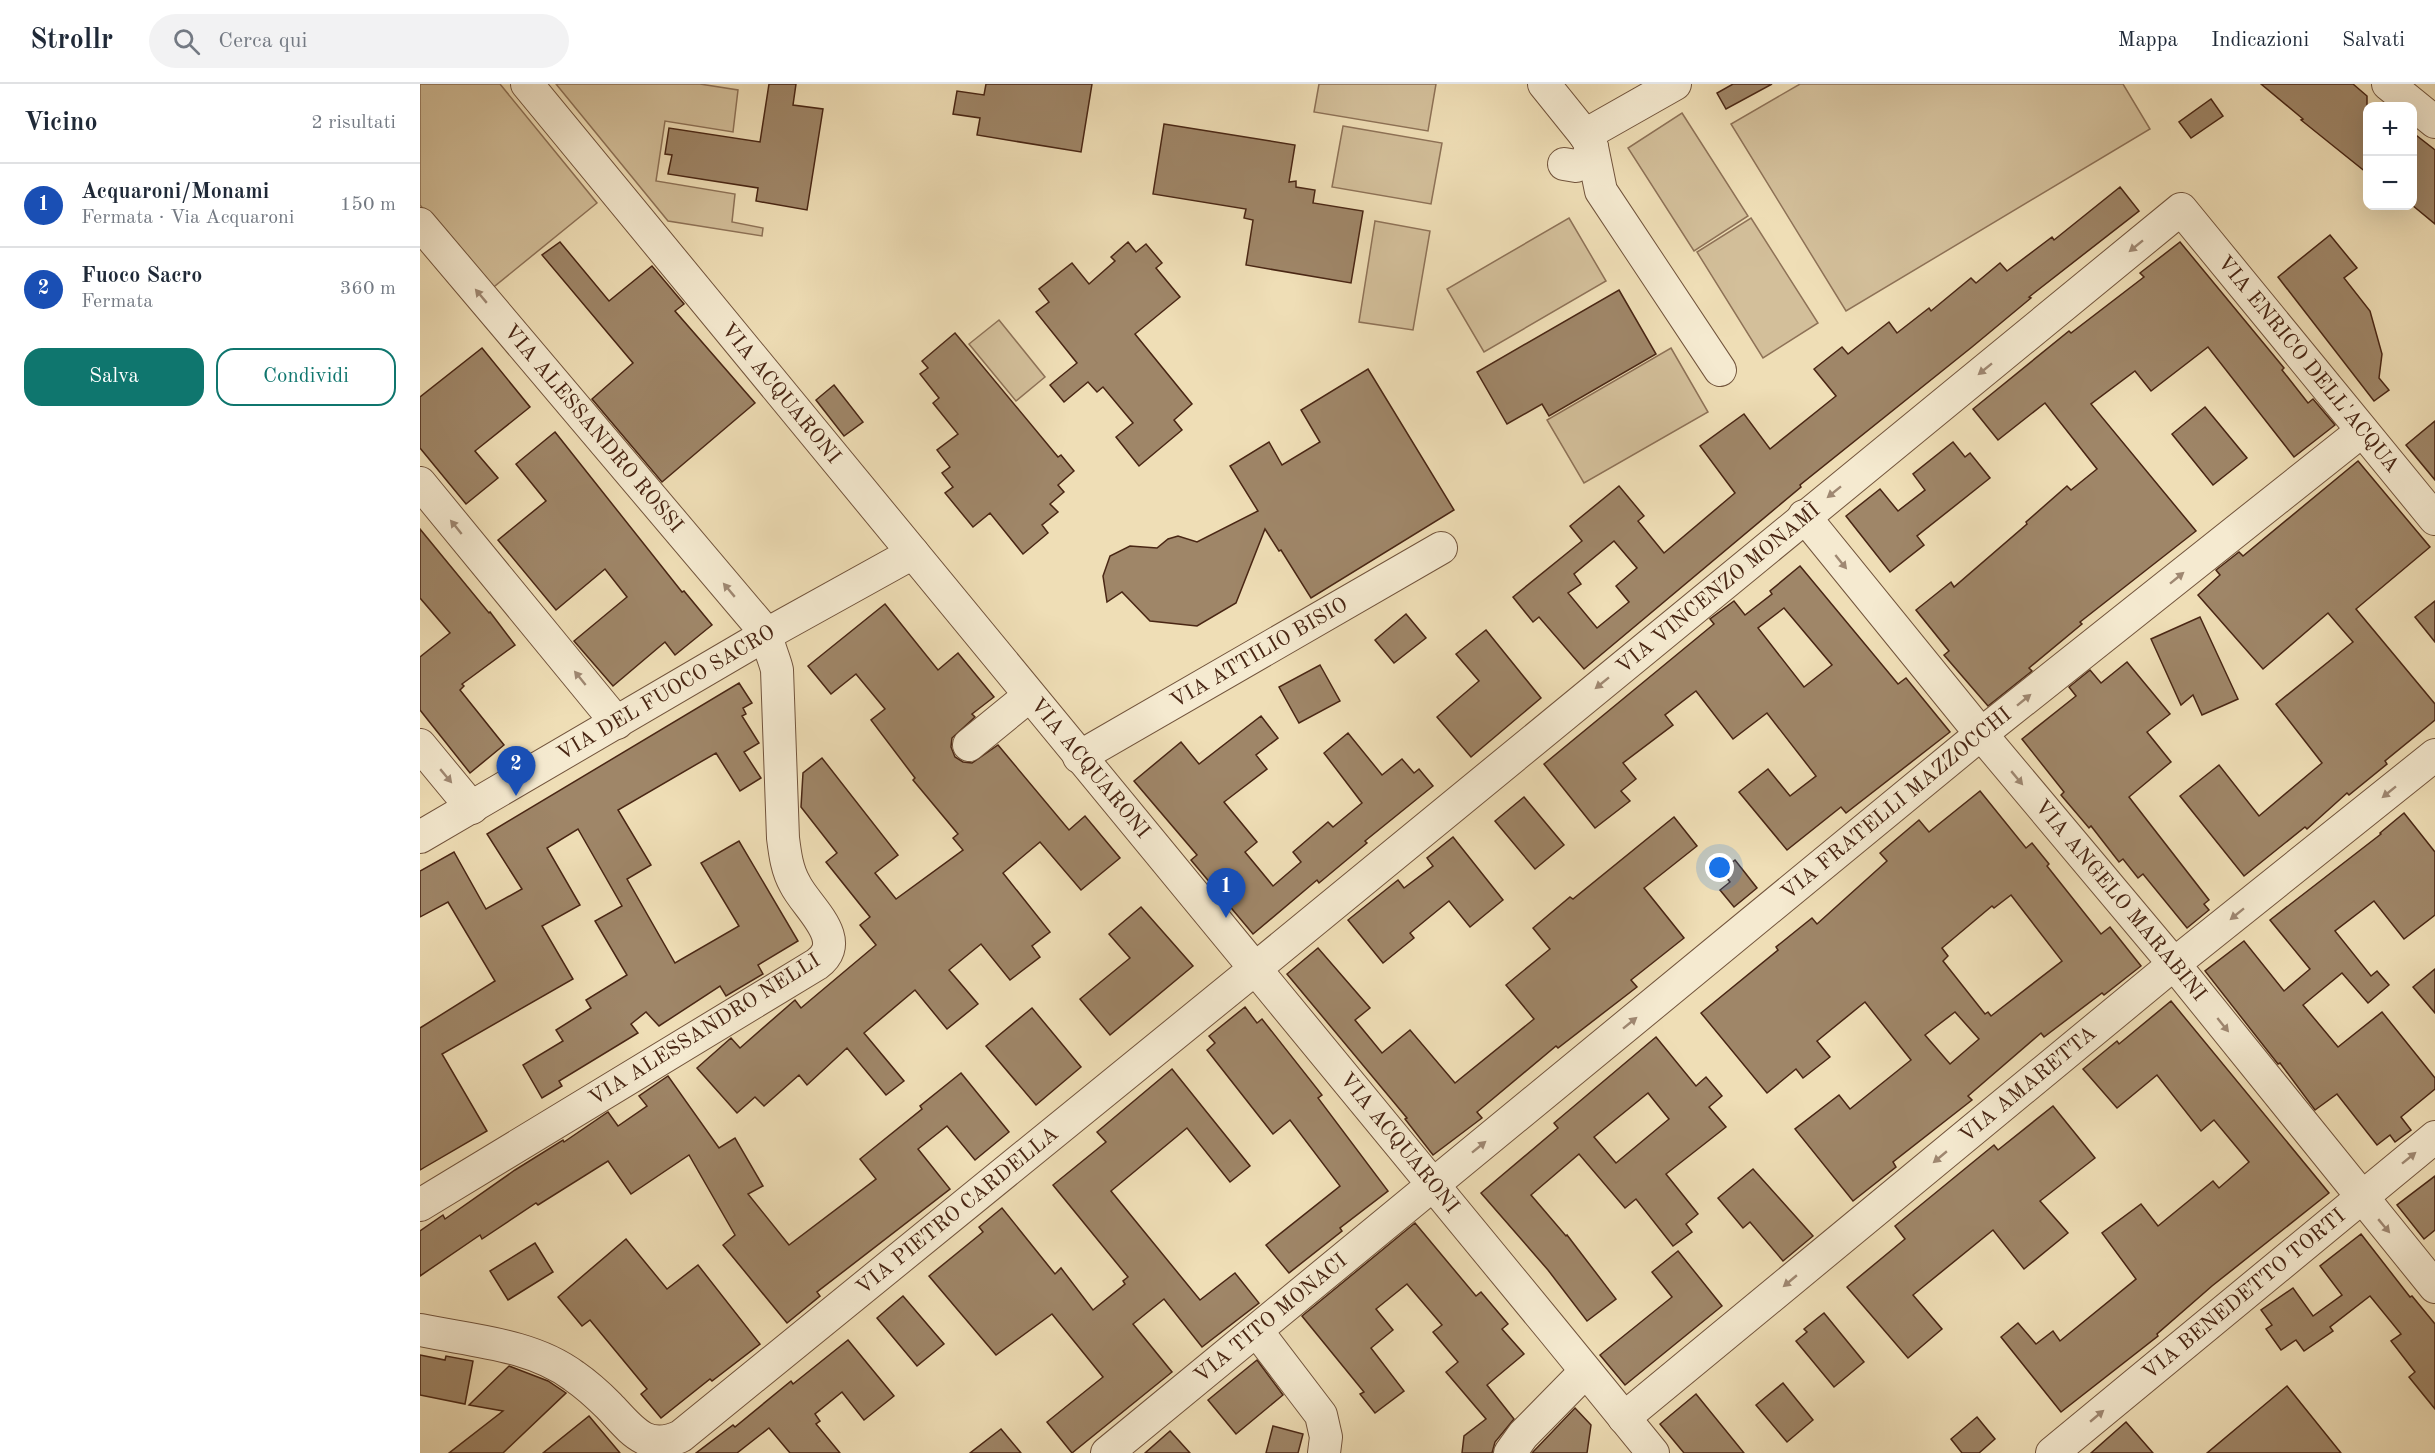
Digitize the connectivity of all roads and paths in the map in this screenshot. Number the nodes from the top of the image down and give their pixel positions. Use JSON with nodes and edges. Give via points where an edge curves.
{"nodes":[{"id":1,"x":527,"y":84,"type":"edge"},
{"id":2,"x":1544,"y":84,"type":"edge"},
{"id":3,"x":1675,"y":84,"type":"edge"},
{"id":4,"x":2388,"y":84,"type":"edge"},
{"id":5,"x":2435,"y":122,"type":"edge"},
{"id":6,"x":1588,"y":141,"type":"junction"},
{"id":7,"x":1564,"y":164,"type":"dead end"},
{"id":8,"x":2181,"y":209,"type":"joint"},
{"id":9,"x":420,"y":225,"type":"edge"},
{"id":10,"x":1720,"y":370,"type":"dead end"},
{"id":11,"x":2362,"y":431,"type":"junction"},
{"id":12,"x":420,"y":483,"type":"edge"},
{"id":13,"x":1804,"y":516,"type":"junction"},
{"id":14,"x":2435,"y":519,"type":"edge"},
{"id":15,"x":1441,"y":548,"type":"dead end"},
{"id":16,"x":913,"y":553,"type":"junction"},
{"id":17,"x":767,"y":634,"type":"junction"},
{"id":18,"x":1029,"y":696,"type":"junction"},
{"id":19,"x":617,"y":723,"type":"junction"},
{"id":20,"x":1981,"y":734,"type":"junction"},
{"id":21,"x":420,"y":745,"type":"edge"},
{"id":22,"x":969,"y":745,"type":"dead end"},
{"id":23,"x":2435,"y":755,"type":"edge"},
{"id":24,"x":1079,"y":757,"type":"junction"},
{"id":25,"x":472,"y":808,"type":"junction"},
{"id":26,"x":420,"y":837,"type":"edge"},
{"id":27,"x":2174,"y":964,"type":"junction"},
{"id":28,"x":1256,"y":968,"type":"junction"},
{"id":29,"x":2435,"y":1137,"type":"edge"},
{"id":30,"x":1434,"y":1184,"type":"junction"},
{"id":31,"x":2360,"y":1197,"type":"junction"},
{"id":32,"x":420,"y":1205,"type":"edge"},
{"id":33,"x":2435,"y":1287,"type":"edge"},
{"id":34,"x":420,"y":1330,"type":"edge"},
{"id":35,"x":1257,"y":1331,"type":"junction"},
{"id":36,"x":1585,"y":1372,"type":"junction"},
{"id":37,"x":1624,"y":1418,"type":"junction"},
{"id":38,"x":1107,"y":1453,"type":"edge"},
{"id":39,"x":1324,"y":1453,"type":"edge"},
{"id":40,"x":1510,"y":1453,"type":"edge"},
{"id":41,"x":1653,"y":1453,"type":"edge"},
{"id":42,"x":2052,"y":1453,"type":"edge"}],
"edges":[{"from":1,"to":16,"type":"street","name":"VIA ACQUARONI"},
{"from":2,"to":6,"type":"street"},
{"from":3,"to":6,"type":"street"},
{"from":4,"to":5,"type":"street"},
{"from":6,"to":7,"type":"street","via":[[1586,160],[1576,166]]},
{"from":6,"to":10,"type":"street","via":[[1602,191]]},
{"from":8,"to":11,"type":"street","name":"VIA ENRICO DELL'ACQUA"},
{"from":8,"to":13,"type":"street","name":"VIA VINCENZO MONAMÌ","one_way":true},
{"from":17,"to":9,"type":"street","name":"VIA ALESSANDRO ROSSI","one_way":true},
{"from":11,"to":14,"type":"street","name":"VIA ENRICO DELL'ACQUA"},
{"from":20,"to":11,"type":"street","name":"VIA FRATELLI MAZZOCCHI","one_way":true},
{"from":19,"to":12,"type":"street","one_way":true},
{"from":13,"to":20,"type":"street","name":"VIA ANGELO MARABINI","one_way":true},
{"from":13,"to":28,"type":"street","name":"VIA VINCENZO MONAMÌ","one_way":true},
{"from":15,"to":24,"type":"street","name":"VIA ATTILIO BISIO"},
{"from":16,"to":17,"type":"street","name":"VIA DEL FUOCO SACRO"},
{"from":16,"to":18,"type":"street","name":"VIA ACQUARONI"},
{"from":17,"to":19,"type":"street","name":"VIA DEL FUOCO SACRO"},
{"from":17,"to":32,"type":"street","name":"VIA ALESSANDRO NELLI","via":[[777,670],[787,864],[798,890],[827,931],[825,957]]},
{"from":18,"to":22,"type":"street"},
{"from":18,"to":24,"type":"street","name":"VIA ACQUARONI"},
{"from":19,"to":25,"type":"street","name":"VIA DEL FUOCO SACRO"},
{"from":20,"to":27,"type":"street","name":"VIA ANGELO MARABINI","one_way":true},
{"from":30,"to":20,"type":"street","name":"VIA FRATELLI MAZZOCCHI","one_way":true},
{"from":21,"to":25,"type":"street","one_way":true},
{"from":23,"to":27,"type":"street","name":"VIA AMARETTA","one_way":true},
{"from":24,"to":28,"type":"street","name":"VIA ACQUARONI"},
{"from":25,"to":26,"type":"street","name":"VIA DEL FUOCO SACRO"},
{"from":27,"to":31,"type":"street","name":"VIA ANGELO MARABINI","one_way":true},
{"from":27,"to":37,"type":"street","name":"VIA AMARETTA","one_way":true},
{"from":28,"to":30,"type":"street","name":"VIA ACQUARONI"},
{"from":28,"to":34,"type":"street","name":"VIA PIETRO CARDELLA","via":[[681,1436],[668,1442],[655,1443],[638,1437],[595,1393],[539,1356]]},
{"from":31,"to":29,"type":"street","name":"VIA BENEDETTO TORTI","one_way":true},
{"from":30,"to":35,"type":"street","name":"VIA TITO MONACI"},
{"from":30,"to":36,"type":"street","name":"VIA ACQUARONI"},
{"from":31,"to":33,"type":"street","name":"VIA ANGELO MARABINI","one_way":true},
{"from":42,"to":31,"type":"street","name":"VIA BENEDETTO TORTI","one_way":true},
{"from":35,"to":38,"type":"street","name":"VIA TITO MONACI"},
{"from":35,"to":39,"type":"street","via":[[1318,1409],[1325,1430]]},
{"from":36,"to":37,"type":"street","name":"VIA ACQUARONI"},
{"from":36,"to":40,"type":"street"},
{"from":37,"to":41,"type":"street","name":"VIA ACQUARONI"}]}
